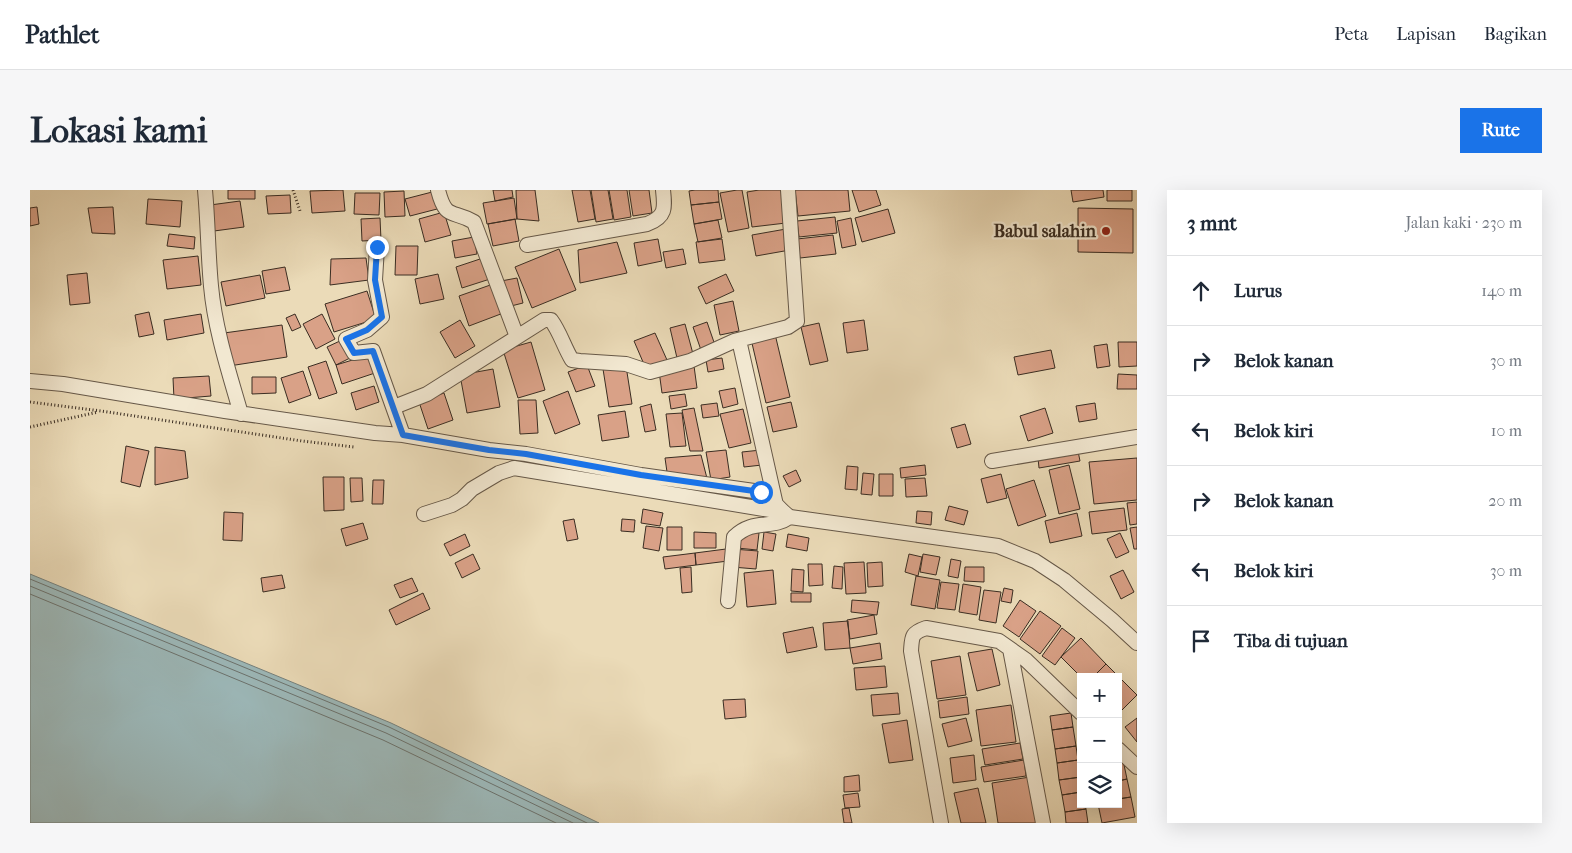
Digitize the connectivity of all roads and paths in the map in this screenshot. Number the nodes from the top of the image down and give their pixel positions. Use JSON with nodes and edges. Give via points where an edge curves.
{"nodes":[{"id":1,"x":205,"y":190,"type":"edge"},
{"id":2,"x":293,"y":190,"type":"edge"},
{"id":3,"x":438,"y":190,"type":"edge"},
{"id":4,"x":663,"y":190,"type":"edge"},
{"id":5,"x":788,"y":190,"type":"edge"},
{"id":6,"x":300,"y":211,"type":"dead end"},
{"id":7,"x":527,"y":246,"type":"dead end"},
{"id":8,"x":377,"y":247,"type":"dead end"},
{"id":9,"x":517,"y":336,"type":"junction"},
{"id":10,"x":739,"y":340,"type":"junction"},
{"id":11,"x":30,"y":381,"type":"edge"},
{"id":12,"x":30,"y":402,"type":"edge"},
{"id":13,"x":394,"y":407,"type":"junction"},
{"id":14,"x":241,"y":414,"type":"junction"},
{"id":15,"x":30,"y":428,"type":"edge"},
{"id":16,"x":403,"y":435,"type":"junction"},
{"id":17,"x":1137,"y":437,"type":"edge"},
{"id":18,"x":992,"y":461,"type":"dead end"},
{"id":19,"x":783,"y":512,"type":"junction"},
{"id":20,"x":424,"y":514,"type":"dead end"},
{"id":21,"x":728,"y":601,"type":"dead end"},
{"id":22,"x":1137,"y":643,"type":"edge"},
{"id":23,"x":1010,"y":649,"type":"junction"},
{"id":24,"x":1077,"y":708,"type":"edge"},
{"id":25,"x":1122,"y":753,"type":"edge"},
{"id":26,"x":1137,"y":767,"type":"edge"},
{"id":27,"x":941,"y":823,"type":"edge"},
{"id":28,"x":1043,"y":823,"type":"edge"}],
"edges":[{"from":1,"to":14,"type":"street","via":[[211,288],[219,333]]},
{"from":2,"to":6,"type":"path"},
{"from":3,"to":9,"type":"street","via":[[448,212],[474,222]]},
{"from":4,"to":7,"type":"street","via":[[665,206],[656,221]]},
{"from":5,"to":10,"type":"street","via":[[797,321],[788,327]]},
{"from":8,"to":13,"type":"street","via":[[375,280],[382,317],[367,330],[346,339],[354,353],[373,351]]},
{"from":9,"to":10,"type":"street","via":[[544,320],[550,320],[572,360],[626,364],[650,372],[690,361]]},
{"from":9,"to":13,"type":"street","via":[[426,394]]},
{"from":10,"to":19,"type":"street"},
{"from":11,"to":14,"type":"street"},
{"from":12,"to":15,"type":"path","via":[[101,411]]},
{"from":13,"to":16,"type":"street"},
{"from":14,"to":16,"type":"street"},
{"from":16,"to":19,"type":"street","via":[[761,492]]},
{"from":17,"to":18,"type":"street"},
{"from":19,"to":20,"type":"street","via":[[514,468],[472,489],[452,505]]},
{"from":19,"to":21,"type":"street","via":[[783,522],[748,527],[734,537]]},
{"from":19,"to":22,"type":"street","via":[[998,546],[1035,561],[1064,580]]},
{"from":23,"to":24,"type":"street"},
{"from":23,"to":27,"type":"street","via":[[999,642],[926,628],[918,631],[912,639],[911,652]]},
{"from":23,"to":28,"type":"street"},
{"from":25,"to":26,"type":"street"}]}
